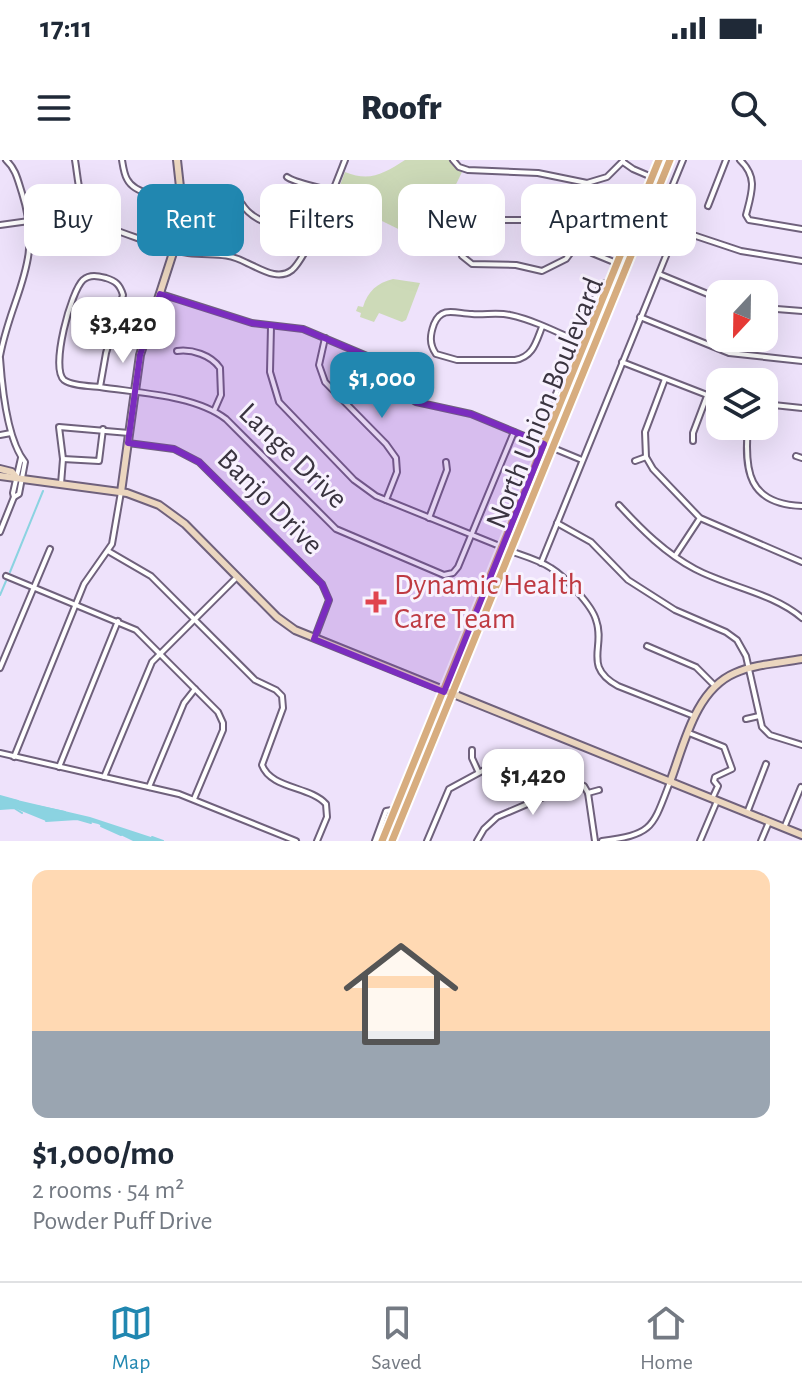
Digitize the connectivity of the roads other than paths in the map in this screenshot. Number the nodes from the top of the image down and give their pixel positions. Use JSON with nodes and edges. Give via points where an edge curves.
{"nodes":[{"id":1,"x":6,"y":160,"type":"edge"},
{"id":2,"x":75,"y":160,"type":"edge"},
{"id":3,"x":122,"y":160,"type":"edge"},
{"id":4,"x":177,"y":160,"type":"edge"},
{"id":5,"x":345,"y":160,"type":"edge"},
{"id":6,"x":453,"y":160,"type":"edge"},
{"id":7,"x":659,"y":160,"type":"edge"},
{"id":8,"x":670,"y":160,"type":"edge"},
{"id":9,"x":683,"y":160,"type":"edge"},
{"id":10,"x":726,"y":160,"type":"edge"},
{"id":11,"x":740,"y":160,"type":"edge"},
{"id":12,"x":622,"y":161,"type":"edge"},
{"id":13,"x":287,"y":177,"type":"dead end"},
{"id":14,"x":652,"y":177,"type":"junction"},
{"id":15,"x":661,"y":181,"type":"junction"},
{"id":16,"x":180,"y":184,"type":"edge"},
{"id":17,"x":310,"y":184,"type":"edge"},
{"id":18,"x":335,"y":184,"type":"edge"},
{"id":19,"x":649,"y":184,"type":"edge"},
{"id":20,"x":673,"y":184,"type":"edge"},
{"id":21,"x":137,"y":187,"type":"edge"},
{"id":22,"x":24,"y":202,"type":"edge"},
{"id":23,"x":708,"y":206,"type":"dead end"},
{"id":24,"x":24,"y":222,"type":"edge"},
{"id":25,"x":0,"y":225,"type":"edge"},
{"id":26,"x":802,"y":229,"type":"edge"},
{"id":27,"x":137,"y":236,"type":"edge"},
{"id":28,"x":577,"y":244,"type":"joint"},
{"id":29,"x":29,"y":256,"type":"edge"},
{"id":30,"x":173,"y":256,"type":"edge"},
{"id":31,"x":233,"y":256,"type":"edge"},
{"id":32,"x":301,"y":256,"type":"edge"},
{"id":33,"x":600,"y":256,"type":"edge"},
{"id":34,"x":619,"y":256,"type":"edge"},
{"id":35,"x":802,"y":261,"type":"edge"},
{"id":36,"x":616,"y":264,"type":"junction"},
{"id":37,"x":626,"y":267,"type":"junction"},
{"id":38,"x":658,"y":273,"type":"junction"},
{"id":39,"x":706,"y":293,"type":"edge"},
{"id":40,"x":160,"y":294,"type":"junction"},
{"id":41,"x":778,"y":309,"type":"edge"},
{"id":42,"x":802,"y":311,"type":"edge"},
{"id":43,"x":640,"y":317,"type":"junction"},
{"id":44,"x":271,"y":326,"type":"junction"},
{"id":45,"x":542,"y":327,"type":"junction"},
{"id":46,"x":325,"y":338,"type":"junction"},
{"id":47,"x":2,"y":343,"type":"edge"},
{"id":48,"x":589,"y":346,"type":"junction"},
{"id":49,"x":177,"y":351,"type":"dead end"},
{"id":50,"x":0,"y":357,"type":"edge"},
{"id":51,"x":802,"y":361,"type":"edge"},
{"id":52,"x":622,"y":362,"type":"junction"},
{"id":53,"x":665,"y":379,"type":"junction"},
{"id":54,"x":100,"y":387,"type":"junction"},
{"id":55,"x":2,"y":388,"type":"edge"},
{"id":56,"x":134,"y":392,"type":"junction"},
{"id":57,"x":706,"y":396,"type":"edge"},
{"id":58,"x":706,"y":399,"type":"edge"},
{"id":59,"x":778,"y":405,"type":"edge"},
{"id":60,"x":802,"y":408,"type":"edge"},
{"id":61,"x":214,"y":411,"type":"junction"},
{"id":62,"x":500,"y":419,"type":"dead end"},
{"id":63,"x":497,"y":425,"type":"junction"},
{"id":64,"x":103,"y":429,"type":"junction"},
{"id":65,"x":514,"y":432,"type":"junction"},
{"id":66,"x":11,"y":433,"type":"junction"},
{"id":67,"x":129,"y":433,"type":"junction"},
{"id":68,"x":0,"y":435,"type":"edge"},
{"id":69,"x":747,"y":440,"type":"edge"},
{"id":70,"x":693,"y":441,"type":"dead end"},
{"id":71,"x":128,"y":443,"type":"junction"},
{"id":72,"x":544,"y":444,"type":"junction"},
{"id":73,"x":553,"y":447,"type":"junction"},
{"id":74,"x":646,"y":457,"type":"junction"},
{"id":75,"x":63,"y":459,"type":"junction"},
{"id":76,"x":582,"y":460,"type":"junction"},
{"id":77,"x":635,"y":461,"type":"dead end"},
{"id":78,"x":446,"y":462,"type":"dead end"},
{"id":79,"x":0,"y":469,"type":"edge"},
{"id":80,"x":0,"y":476,"type":"edge"},
{"id":81,"x":19,"y":477,"type":"junction"},
{"id":82,"x":61,"y":484,"type":"junction"},
{"id":83,"x":121,"y":492,"type":"junction"},
{"id":84,"x":386,"y":500,"type":"junction"},
{"id":85,"x":619,"y":505,"type":"dead end"},
{"id":86,"x":802,"y":506,"type":"edge"},
{"id":87,"x":429,"y":518,"type":"junction"},
{"id":88,"x":700,"y":518,"type":"junction"},
{"id":89,"x":557,"y":523,"type":"junction"},
{"id":90,"x":0,"y":532,"type":"edge"},
{"id":91,"x":472,"y":535,"type":"junction"},
{"id":92,"x":502,"y":547,"type":"junction"},
{"id":93,"x":50,"y":549,"type":"dead end"},
{"id":94,"x":108,"y":551,"type":"junction"},
{"id":95,"x":511,"y":551,"type":"junction"},
{"id":96,"x":675,"y":556,"type":"junction"},
{"id":97,"x":802,"y":562,"type":"edge"},
{"id":98,"x":541,"y":563,"type":"junction"},
{"id":99,"x":6,"y":576,"type":"dead end"},
{"id":100,"x":237,"y":577,"type":"junction"},
{"id":101,"x":33,"y":587,"type":"junction"},
{"id":102,"x":76,"y":604,"type":"junction"},
{"id":103,"x":802,"y":618,"type":"edge"},
{"id":104,"x":196,"y":619,"type":"junction"},
{"id":105,"x":118,"y":621,"type":"junction"},
{"id":106,"x":314,"y":639,"type":"junction"},
{"id":107,"x":647,"y":646,"type":"dead end"},
{"id":108,"x":160,"y":654,"type":"junction"},
{"id":109,"x":802,"y":659,"type":"edge"},
{"id":110,"x":0,"y":668,"type":"edge"},
{"id":111,"x":748,"y":669,"type":"junction"},
{"id":112,"x":715,"y":686,"type":"junction"},
{"id":113,"x":195,"y":689,"type":"junction"},
{"id":114,"x":444,"y":692,"type":"junction"},
{"id":115,"x":453,"y":695,"type":"junction"},
{"id":116,"x":759,"y":716,"type":"junction"},
{"id":117,"x":696,"y":717,"type":"junction"},
{"id":118,"x":746,"y":719,"type":"dead end"},
{"id":119,"x":689,"y":733,"type":"junction"},
{"id":120,"x":802,"y":745,"type":"edge"},
{"id":121,"x":472,"y":750,"type":"dead end"},
{"id":122,"x":0,"y":753,"type":"edge"},
{"id":123,"x":14,"y":757,"type":"junction"},
{"id":124,"x":766,"y":764,"type":"dead end"},
{"id":125,"x":59,"y":767,"type":"junction"},
{"id":126,"x":478,"y":771,"type":"junction"},
{"id":127,"x":557,"y":774,"type":"junction"},
{"id":128,"x":104,"y":777,"type":"junction"},
{"id":129,"x":670,"y":782,"type":"junction"},
{"id":130,"x":149,"y":787,"type":"junction"},
{"id":131,"x":801,"y":787,"type":"edge"},
{"id":132,"x":599,"y":790,"type":"dead end"},
{"id":133,"x":588,"y":793,"type":"junction"},
{"id":134,"x":194,"y":799,"type":"junction"},
{"id":135,"x":714,"y":800,"type":"junction"},
{"id":136,"x":395,"y":809,"type":"junction"},
{"id":137,"x":747,"y":813,"type":"junction"},
{"id":138,"x":769,"y":822,"type":"junction"},
{"id":139,"x":784,"y":828,"type":"junction"},
{"id":140,"x":802,"y":835,"type":"edge"},
{"id":141,"x":296,"y":841,"type":"edge"},
{"id":142,"x":317,"y":841,"type":"edge"},
{"id":143,"x":375,"y":841,"type":"edge"},
{"id":144,"x":382,"y":841,"type":"edge"},
{"id":145,"x":392,"y":841,"type":"edge"},
{"id":146,"x":427,"y":841,"type":"edge"},
{"id":147,"x":477,"y":841,"type":"edge"},
{"id":148,"x":595,"y":841,"type":"edge"},
{"id":149,"x":602,"y":841,"type":"edge"},
{"id":150,"x":700,"y":841,"type":"edge"},
{"id":151,"x":761,"y":841,"type":"edge"}],
"edges":[{"from":1,"to":22,"type":"street","via":[[15,169]]},
{"from":2,"to":27,"type":"street","via":[[85,208],[93,220]]},
{"from":3,"to":21,"type":"street","via":[[125,177]]},
{"from":4,"to":16,"type":"main road"},
{"from":5,"to":18,"type":"street"},
{"from":6,"to":12,"type":"street","via":[[468,170],[538,173],[581,183],[602,180]]},
{"from":7,"to":14,"type":"main road","name":"North Union Boulevard"},
{"from":8,"to":15,"type":"main road","name":"North Union Boulevard"},
{"from":9,"to":20,"type":"street"},
{"from":10,"to":23,"type":"street"},
{"from":11,"to":26,"type":"street","via":[[753,181],[749,220]]},
{"from":12,"to":14,"type":"street"},
{"from":13,"to":17,"type":"street"},
{"from":14,"to":15,"type":"street"},
{"from":14,"to":19,"type":"main road","name":"North Union Boulevard"},
{"from":15,"to":37,"type":"main road","name":"North Union Boulevard"},
{"from":24,"to":25,"type":"street"},
{"from":28,"to":28,"type":"street","via":[[532,219],[475,219],[460,234],[461,253],[468,262],[542,271],[566,259]]},
{"from":29,"to":47,"type":"street"},
{"from":30,"to":40,"type":"main road"},
{"from":31,"to":32,"type":"street","via":[[279,275],[296,266]]},
{"from":33,"to":36,"type":"street"},
{"from":34,"to":36,"type":"main road","name":"North Union Boulevard"},
{"from":35,"to":38,"type":"street","via":[[684,235],[672,241]]},
{"from":36,"to":37,"type":"street"},
{"from":36,"to":48,"type":"main road","name":"North Union Boulevard"},
{"from":37,"to":48,"type":"main road","name":"North Union Boulevard"},
{"from":38,"to":39,"type":"street"},
{"from":38,"to":43,"type":"street"},
{"from":40,"to":44,"type":"street"},
{"from":40,"to":56,"type":"main road"},
{"from":41,"to":42,"type":"street"},
{"from":43,"to":51,"type":"street","via":[[734,355]]},
{"from":43,"to":52,"type":"street"},
{"from":44,"to":46,"type":"street","via":[[299,328]]},
{"from":44,"to":84,"type":"street","via":[[271,378],[279,402],[362,487]]},
{"from":45,"to":45,"type":"street","via":[[509,314],[449,311],[435,321],[430,342],[436,354],[450,359],[515,360],[530,353]]},
{"from":45,"to":48,"type":"street"},
{"from":46,"to":63,"type":"street","via":[[370,359],[410,399]]},
{"from":46,"to":84,"type":"street","via":[[319,359],[325,382],[396,458],[397,472]]},
{"from":47,"to":50,"type":"street"},
{"from":48,"to":72,"type":"main road","name":"North Union Boulevard"},
{"from":48,"to":73,"type":"main road","name":"North Union Boulevard"},
{"from":49,"to":61,"type":"street","via":[[218,364],[221,395]]},
{"from":50,"to":55,"type":"street"},
{"from":52,"to":53,"type":"street"},
{"from":52,"to":76,"type":"street"},
{"from":53,"to":57,"type":"street"},
{"from":53,"to":74,"type":"street","via":[[646,426]]},
{"from":54,"to":54,"type":"street","name":"Lange Drive","via":[[123,295],[113,280],[95,276],[78,288],[57,368],[68,382]]},
{"from":54,"to":56,"type":"street","name":"Lange Drive"},
{"from":55,"to":66,"type":"street"},
{"from":56,"to":61,"type":"street","name":"Lange Drive"},
{"from":56,"to":67,"type":"main road"},
{"from":58,"to":70,"type":"street"},
{"from":59,"to":60,"type":"street"},
{"from":61,"to":91,"type":"street","name":"Lange Drive","via":[[345,535],[444,575],[458,567]]},
{"from":62,"to":63,"type":"street"},
{"from":63,"to":65,"type":"street"},
{"from":64,"to":67,"type":"street"},
{"from":64,"to":75,"type":"street","via":[[99,461]]},
{"from":64,"to":75,"type":"street","via":[[59,427]]},
{"from":65,"to":72,"type":"street"},
{"from":65,"to":91,"type":"street","name":"Lange Drive"},
{"from":66,"to":68,"type":"street"},
{"from":66,"to":81,"type":"street","via":[[21,458]]},
{"from":67,"to":71,"type":"main road"},
{"from":69,"to":86,"type":"street","via":[[746,461],[761,493],[784,505]]},
{"from":71,"to":83,"type":"main road"},
{"from":71,"to":106,"type":"street","name":"Banjo Drive","via":[[174,449],[199,462],[322,584],[329,600]]},
{"from":72,"to":73,"type":"street"},
{"from":72,"to":92,"type":"main road","name":"North Union Boulevard"},
{"from":73,"to":76,"type":"street"},
{"from":73,"to":95,"type":"main road","name":"North Union Boulevard"},
{"from":74,"to":77,"type":"street"},
{"from":74,"to":88,"type":"street"},
{"from":75,"to":82,"type":"street"},
{"from":76,"to":89,"type":"street"},
{"from":78,"to":87,"type":"street"},
{"from":79,"to":81,"type":"main road"},
{"from":80,"to":81,"type":"main road"},
{"from":81,"to":82,"type":"main road"},
{"from":81,"to":90,"type":"street"},
{"from":82,"to":83,"type":"main road"},
{"from":83,"to":94,"type":"street"},
{"from":83,"to":100,"type":"main road","via":[[172,513]]},
{"from":84,"to":87,"type":"street"},
{"from":85,"to":96,"type":"street"},
{"from":87,"to":91,"type":"street"},
{"from":88,"to":96,"type":"street"},
{"from":88,"to":97,"type":"street"},
{"from":89,"to":98,"type":"street"},
{"from":89,"to":111,"type":"street","via":[[586,538],[628,580],[669,607],[732,635],[744,650]]},
{"from":91,"to":92,"type":"street"},
{"from":92,"to":95,"type":"street"},
{"from":92,"to":114,"type":"main road","name":"North Union Boulevard"},
{"from":93,"to":101,"type":"street"},
{"from":94,"to":102,"type":"street","via":[[89,574]]},
{"from":94,"to":104,"type":"street","via":[[151,576]]},
{"from":95,"to":98,"type":"street"},
{"from":95,"to":115,"type":"main road","name":"North Union Boulevard"},
{"from":96,"to":103,"type":"street"},
{"from":98,"to":117,"type":"street","via":[[593,613],[598,624],[597,662],[607,679]]},
{"from":99,"to":101,"type":"street"},
{"from":100,"to":104,"type":"street"},
{"from":100,"to":106,"type":"main road","via":[[283,622]]},
{"from":101,"to":102,"type":"street"},
{"from":101,"to":110,"type":"street"},
{"from":102,"to":105,"type":"street"},
{"from":102,"to":123,"type":"street"},
{"from":104,"to":108,"type":"street"},
{"from":104,"to":142,"type":"street","via":[[255,680],[284,696],[262,765],[271,777],[323,801],[327,817]]},
{"from":105,"to":108,"type":"street","via":[[136,630]]},
{"from":105,"to":125,"type":"street"},
{"from":106,"to":114,"type":"main road"},
{"from":107,"to":112,"type":"street","via":[[696,667]]},
{"from":108,"to":113,"type":"street"},
{"from":108,"to":128,"type":"street","via":[[150,666]]},
{"from":109,"to":111,"type":"main road"},
{"from":111,"to":112,"type":"main road"},
{"from":111,"to":116,"type":"street"},
{"from":112,"to":117,"type":"main road"},
{"from":113,"to":130,"type":"street","via":[[184,703]]},
{"from":113,"to":134,"type":"street","via":[[223,723]]},
{"from":114,"to":115,"type":"main road"},
{"from":114,"to":136,"type":"main road","name":"North Union Boulevard"},
{"from":115,"to":129,"type":"main road"},
{"from":115,"to":145,"type":"main road","name":"North Union Boulevard"},
{"from":116,"to":118,"type":"street"},
{"from":116,"to":120,"type":"street","via":[[767,733]]},
{"from":117,"to":119,"type":"main road"},
{"from":119,"to":129,"type":"main road"},
{"from":119,"to":135,"type":"street","via":[[724,747],[732,769],[715,777]]},
{"from":121,"to":126,"type":"street"},
{"from":122,"to":123,"type":"street"},
{"from":123,"to":125,"type":"street"},
{"from":124,"to":137,"type":"street"},
{"from":125,"to":128,"type":"street"},
{"from":126,"to":127,"type":"street","via":[[510,756]]},
{"from":126,"to":146,"type":"street","via":[[449,789]]},
{"from":127,"to":133,"type":"street","via":[[582,784]]},
{"from":127,"to":147,"type":"street","via":[[546,796],[497,817]]},
{"from":128,"to":130,"type":"street"},
{"from":129,"to":135,"type":"main road"},
{"from":129,"to":149,"type":"street","via":[[646,830]]},
{"from":130,"to":134,"type":"street"},
{"from":131,"to":139,"type":"street"},
{"from":132,"to":133,"type":"street"},
{"from":133,"to":148,"type":"street"},
{"from":134,"to":141,"type":"street"},
{"from":135,"to":137,"type":"main road"},
{"from":135,"to":150,"type":"street"},
{"from":136,"to":143,"type":"street","via":[[386,811]]},
{"from":136,"to":144,"type":"main road","name":"North Union Boulevard"},
{"from":137,"to":138,"type":"main road"},
{"from":138,"to":139,"type":"main road"},
{"from":138,"to":151,"type":"street"},
{"from":139,"to":140,"type":"main road"}]}
